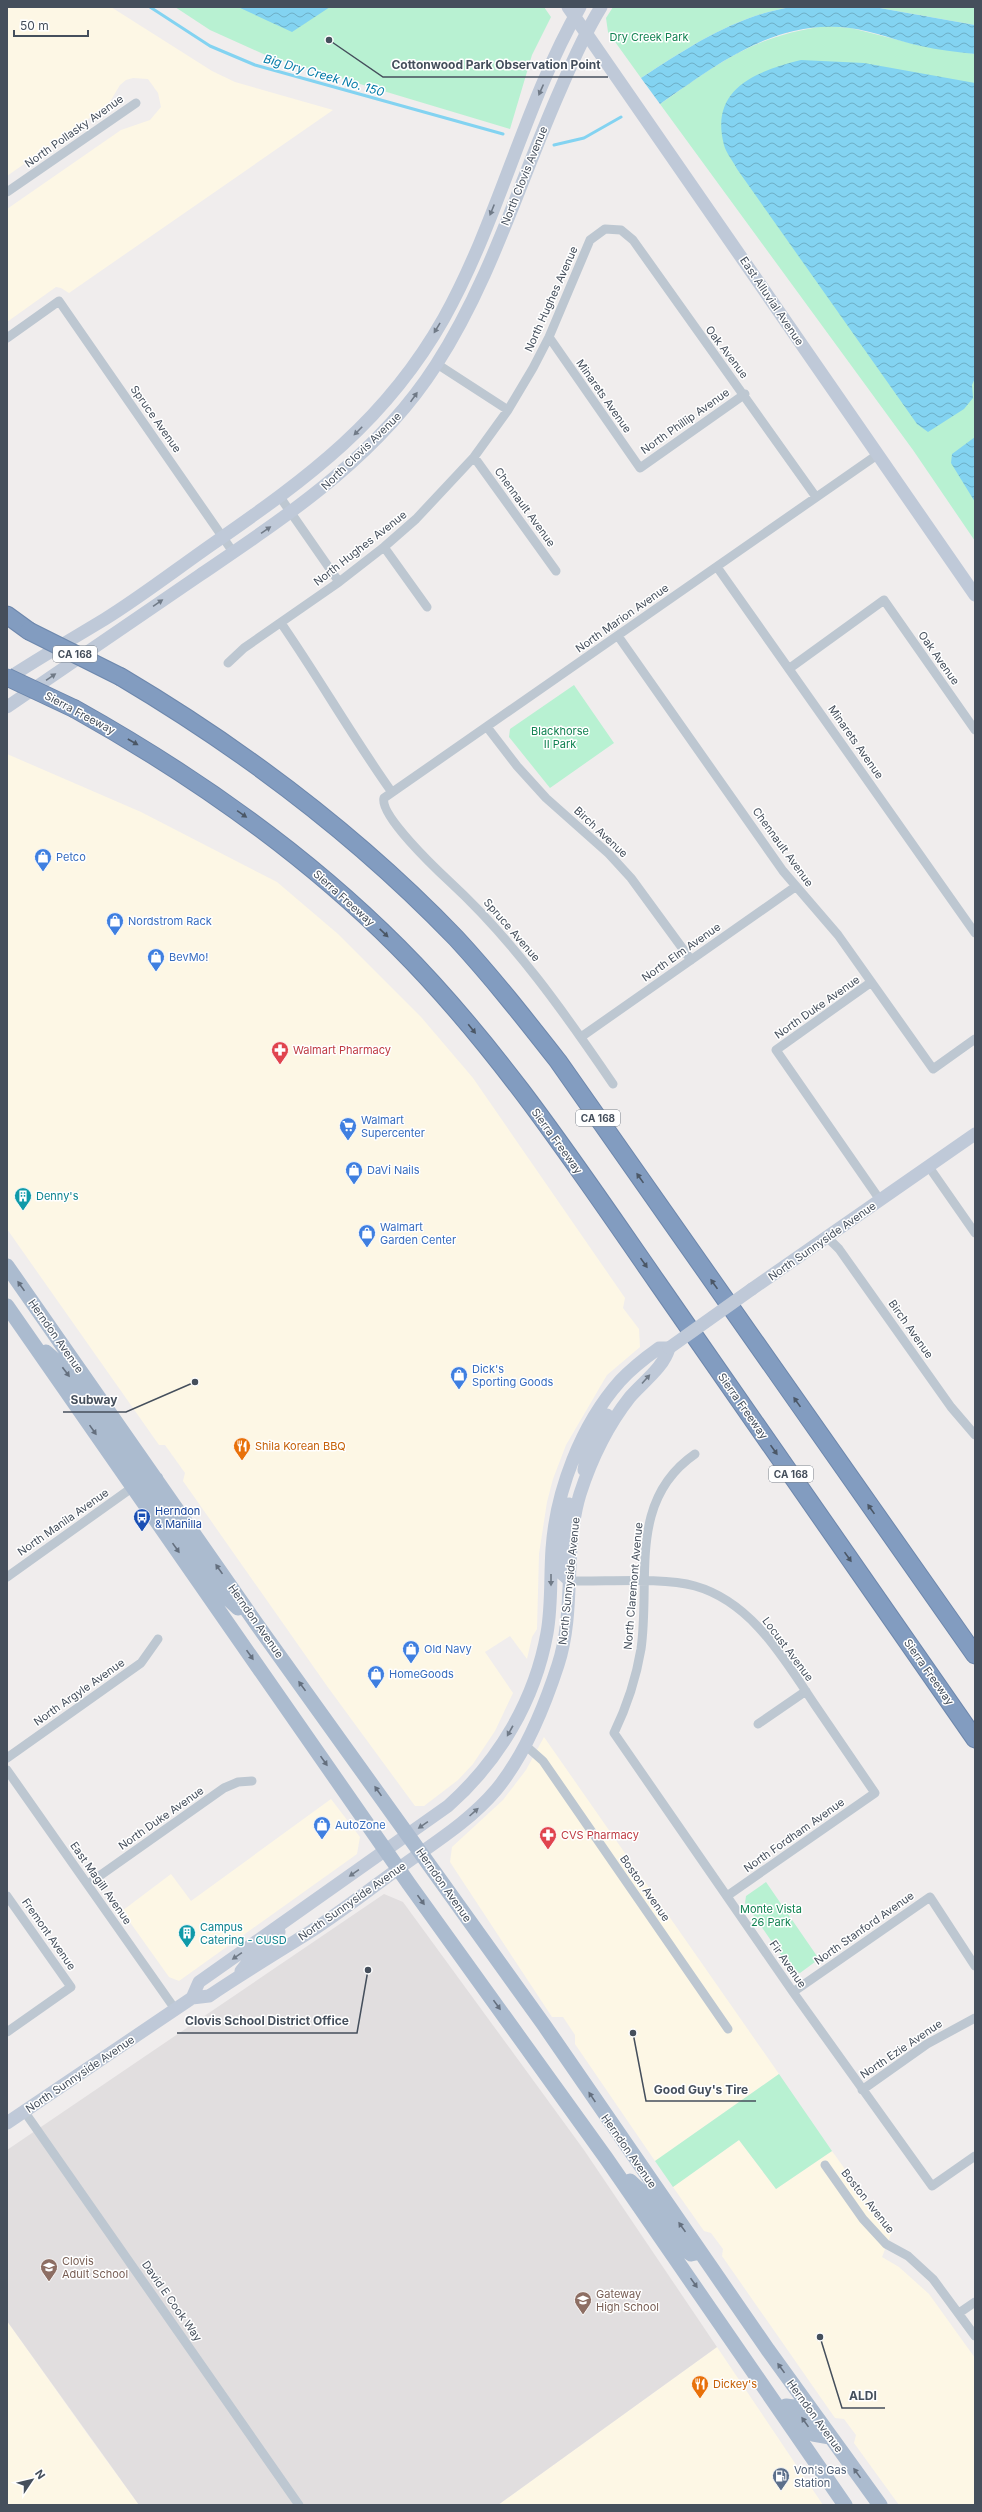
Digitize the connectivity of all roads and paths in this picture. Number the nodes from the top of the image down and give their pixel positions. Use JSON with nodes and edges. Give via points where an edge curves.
{"nodes":[{"id":1,"x":601,"y":7,"type":"edge"},
{"id":2,"x":574,"y":10,"type":"edge"},
{"id":3,"x":586,"y":33,"type":"junction"},
{"id":4,"x":136,"y":103,"type":"dead end"},
{"id":5,"x":7,"y":192,"type":"edge"},
{"id":6,"x":613,"y":228,"type":"joint"},
{"id":7,"x":470,"y":263,"type":"junction"},
{"id":8,"x":549,"y":337,"type":"junction"},
{"id":9,"x":7,"y":338,"type":"edge"},
{"id":10,"x":437,"y":364,"type":"junction"},
{"id":11,"x":745,"y":394,"type":"junction"},
{"id":12,"x":508,"y":410,"type":"junction"},
{"id":13,"x":877,"y":455,"type":"junction"},
{"id":14,"x":474,"y":457,"type":"junction"},
{"id":15,"x":640,"y":468,"type":"joint"},
{"id":16,"x":280,"y":498,"type":"junction"},
{"id":17,"x":816,"y":498,"type":"junction"},
{"id":18,"x":291,"y":513,"type":"junction"},
{"id":19,"x":223,"y":537,"type":"junction"},
{"id":20,"x":384,"y":547,"type":"junction"},
{"id":21,"x":233,"y":552,"type":"junction"},
{"id":22,"x":717,"y":567,"type":"junction"},
{"id":23,"x":556,"y":571,"type":"dead end"},
{"id":24,"x":339,"y":582,"type":"junction"},
{"id":25,"x":975,"y":595,"type":"edge"},
{"id":26,"x":427,"y":607,"type":"dead end"},
{"id":27,"x":7,"y":615,"type":"edge"},
{"id":28,"x":7,"y":622,"type":"edge"},
{"id":29,"x":281,"y":622,"type":"junction"},
{"id":30,"x":29,"y":631,"type":"junction"},
{"id":31,"x":618,"y":636,"type":"junction"},
{"id":32,"x":228,"y":663,"type":"dead end"},
{"id":33,"x":790,"y":668,"type":"junction"},
{"id":34,"x":9,"y":679,"type":"edge"},
{"id":35,"x":7,"y":706,"type":"edge"},
{"id":36,"x":488,"y":726,"type":"junction"},
{"id":37,"x":975,"y":730,"type":"edge"},
{"id":38,"x":391,"y":791,"type":"junction"},
{"id":39,"x":383,"y":802,"type":"joint"},
{"id":40,"x":795,"y":887,"type":"junction"},
{"id":41,"x":975,"y":933,"type":"edge"},
{"id":42,"x":691,"y":960,"type":"junction"},
{"id":43,"x":870,"y":983,"type":"junction"},
{"id":44,"x":581,"y":1037,"type":"junction"},
{"id":45,"x":975,"y":1039,"type":"edge"},
{"id":46,"x":613,"y":1084,"type":"dead end"},
{"id":47,"x":975,"y":1134,"type":"edge"},
{"id":48,"x":928,"y":1167,"type":"junction"},
{"id":49,"x":880,"y":1200,"type":"junction"},
{"id":50,"x":975,"y":1233,"type":"edge"},
{"id":51,"x":827,"y":1237,"type":"junction"},
{"id":52,"x":7,"y":1266,"type":"edge"},
{"id":53,"x":7,"y":1306,"type":"edge"},
{"id":54,"x":28,"y":1335,"type":"junction"},
{"id":55,"x":669,"y":1348,"type":"junction"},
{"id":56,"x":628,"y":1372,"type":"junction"},
{"id":57,"x":975,"y":1435,"type":"edge"},
{"id":58,"x":580,"y":1445,"type":"junction"},
{"id":59,"x":695,"y":1454,"type":"dead end"},
{"id":60,"x":156,"y":1479,"type":"junction"},
{"id":61,"x":134,"y":1487,"type":"junction"},
{"id":62,"x":580,"y":1494,"type":"junction"},
{"id":63,"x":890,"y":1535,"type":"junction"},
{"id":64,"x":7,"y":1577,"type":"edge"},
{"id":65,"x":570,"y":1581,"type":"junction"},
{"id":66,"x":643,"y":1582,"type":"junction"},
{"id":67,"x":550,"y":1612,"type":"junction"},
{"id":68,"x":258,"y":1626,"type":"junction"},
{"id":69,"x":158,"y":1639,"type":"dead end"},
{"id":70,"x":975,"y":1639,"type":"edge"},
{"id":71,"x":975,"y":1655,"type":"edge"},
{"id":72,"x":806,"y":1691,"type":"junction"},
{"id":73,"x":960,"y":1717,"type":"junction"},
{"id":74,"x":758,"y":1724,"type":"dead end"},
{"id":75,"x":614,"y":1733,"type":"joint"},
{"id":76,"x":975,"y":1739,"type":"edge"},
{"id":77,"x":525,"y":1745,"type":"junction"},
{"id":78,"x":975,"y":1747,"type":"edge"},
{"id":79,"x":7,"y":1758,"type":"edge"},
{"id":80,"x":7,"y":1770,"type":"edge"},
{"id":81,"x":252,"y":1781,"type":"dead end"},
{"id":82,"x":874,"y":1793,"type":"joint"},
{"id":83,"x":408,"y":1835,"type":"junction"},
{"id":84,"x":386,"y":1850,"type":"junction"},
{"id":85,"x":421,"y":1853,"type":"junction"},
{"id":86,"x":399,"y":1868,"type":"junction"},
{"id":87,"x":88,"y":1884,"type":"junction"},
{"id":88,"x":7,"y":1896,"type":"edge"},
{"id":89,"x":727,"y":1896,"type":"junction"},
{"id":90,"x":277,"y":1928,"type":"junction"},
{"id":91,"x":975,"y":1966,"type":"edge"},
{"id":92,"x":236,"y":1978,"type":"junction"},
{"id":93,"x":793,"y":1992,"type":"junction"},
{"id":94,"x":192,"y":1998,"type":"junction"},
{"id":95,"x":175,"y":2009,"type":"junction"},
{"id":96,"x":975,"y":2018,"type":"edge"},
{"id":97,"x":728,"y":2029,"type":"dead end"},
{"id":98,"x":7,"y":2032,"type":"edge"},
{"id":99,"x":862,"y":2090,"type":"junction"},
{"id":100,"x":24,"y":2111,"type":"junction"},
{"id":101,"x":7,"y":2123,"type":"edge"},
{"id":102,"x":975,"y":2156,"type":"edge"},
{"id":103,"x":606,"y":2158,"type":"junction"},
{"id":104,"x":825,"y":2165,"type":"dead end"},
{"id":105,"x":700,"y":2252,"type":"junction"},
{"id":106,"x":975,"y":2302,"type":"edge"},
{"id":107,"x":959,"y":2313,"type":"junction"},
{"id":108,"x":975,"y":2336,"type":"edge"},
{"id":109,"x":781,"y":2409,"type":"junction"},
{"id":110,"x":830,"y":2437,"type":"junction"},
{"id":111,"x":299,"y":2505,"type":"edge"},
{"id":112,"x":845,"y":2505,"type":"edge"},
{"id":113,"x":880,"y":2505,"type":"edge"}],
"edges":[{"from":1,"to":3,"type":"main road","name":"North Clovis Avenue"},
{"from":2,"to":3,"type":"main road","name":"East Alluvial Avenue"},
{"from":2,"to":7,"type":"main road","name":"North Clovis Avenue","one_way":true},
{"from":3,"to":10,"type":"main road","name":"North Clovis Avenue","via":[[538,140],[483,280]]},
{"from":3,"to":13,"type":"main road","name":"East Alluvial Avenue"},
{"from":4,"to":5,"type":"street","name":"North Pollasky Avenue"},
{"from":6,"to":8,"type":"street","name":"North Hughes Avenue","via":[[605,229],[590,240]]},
{"from":6,"to":11,"type":"street","name":"Oak Avenue","via":[[621,230],[633,240],[711,353]]},
{"from":7,"to":10,"type":"main road","via":[[473,280],[444,337]]},
{"from":7,"to":16,"type":"main road","name":"North Clovis Avenue","one_way":true,"via":[[443,318],[388,399],[341,448]]},
{"from":8,"to":12,"type":"street","name":"North Hughes Avenue"},
{"from":8,"to":15,"type":"street","name":"Minarets Avenue"},
{"from":9,"to":19,"type":"street","name":"Spruce Avenue","via":[[59,301]]},
{"from":10,"to":12,"type":"street"},
{"from":18,"to":10,"type":"main road","name":"North Clovis Avenue","one_way":true,"via":[[331,482],[405,410]]},
{"from":11,"to":15,"type":"street","name":"North Phillip Avenue"},
{"from":11,"to":17,"type":"street","name":"Oak Avenue"},
{"from":12,"to":14,"type":"street","name":"North Hughes Avenue"},
{"from":13,"to":17,"type":"street","name":"North Marion Avenue"},
{"from":13,"to":25,"type":"main road","name":"East Alluvial Avenue"},
{"from":14,"to":20,"type":"street","name":"North Hughes Avenue","via":[[416,519]]},
{"from":14,"to":23,"type":"street","name":"Chennault Avenue"},
{"from":16,"to":18,"type":"street"},
{"from":16,"to":19,"type":"main road","name":"North Clovis Avenue"},
{"from":17,"to":22,"type":"street","name":"North Marion Avenue"},
{"from":21,"to":18,"type":"main road","name":"North Clovis Avenue","one_way":true},
{"from":18,"to":24,"type":"street"},
{"from":19,"to":21,"type":"street","name":"Spruce Avenue"},
{"from":19,"to":34,"type":"main road","name":"North Clovis Avenue","via":[[105,619]]},
{"from":20,"to":24,"type":"street","name":"North Hughes Avenue"},
{"from":20,"to":26,"type":"street"},
{"from":35,"to":21,"type":"main road","name":"North Clovis Avenue","one_way":true},
{"from":22,"to":31,"type":"street","name":"North Marion Avenue"},
{"from":22,"to":33,"type":"street","name":"Minarets Avenue"},
{"from":24,"to":29,"type":"street","name":"North Hughes Avenue"},
{"from":27,"to":30,"type":"highway"},
{"from":28,"to":30,"type":"highway","number":"CA 168"},
{"from":29,"to":32,"type":"street","name":"North Hughes Avenue"},
{"from":29,"to":38,"type":"street","via":[[319,677],[359,746]]},
{"from":63,"to":30,"type":"highway","number":"CA 168","one_way":true,"bridge":true,"via":[[558,1061],[509,998],[456,938],[392,875],[286,786],[226,742],[121,677]]},
{"from":31,"to":36,"type":"street","name":"North Marion Avenue"},
{"from":31,"to":40,"type":"street","name":"Chennault Avenue"},
{"from":33,"to":37,"type":"street","name":"Oak Avenue","via":[[884,600]]},
{"from":33,"to":41,"type":"street","name":"Minarets Avenue"},
{"from":34,"to":73,"type":"highway","name":"Sierra Freeway","number":"CA 168","one_way":true,"bridge":true,"via":[[75,709],[135,742],[195,780],[262,828],[358,908],[459,1013],[512,1079],[633,1247]]},
{"from":36,"to":38,"type":"street","name":"North Marion Avenue"},
{"from":36,"to":42,"type":"street","name":"Birch Avenue","via":[[517,766],[546,798],[609,854],[631,878]]},
{"from":38,"to":39,"type":"street","name":"North Marion Avenue"},
{"from":39,"to":44,"type":"street","name":"Spruce Avenue","via":[[408,839],[477,908],[529,967]]},
{"from":40,"to":42,"type":"street","name":"North Elm Avenue"},
{"from":40,"to":43,"type":"street","name":"Chennault Avenue","via":[[838,935]]},
{"from":42,"to":44,"type":"street","name":"North Elm Avenue"},
{"from":43,"to":45,"type":"street","name":"Chennault Avenue","via":[[933,1069]]},
{"from":43,"to":49,"type":"street","name":"North Duke Avenue","via":[[776,1050]]},
{"from":44,"to":46,"type":"street","name":"Spruce Avenue"},
{"from":47,"to":48,"type":"main road","name":"North Sunnyside Avenue"},
{"from":48,"to":49,"type":"main road","name":"North Sunnyside Avenue"},
{"from":48,"to":50,"type":"street"},
{"from":49,"to":51,"type":"main road","name":"North Sunnyside Avenue"},
{"from":51,"to":55,"type":"main road","name":"North Sunnyside Avenue","bridge":true},
{"from":51,"to":57,"type":"street","name":"Birch Avenue","via":[[839,1249],[951,1407]]},
{"from":60,"to":52,"type":"main road","name":"Herndon Avenue","one_way":true},
{"from":53,"to":54,"type":"main road","name":"Herndon Avenue"},
{"from":54,"to":60,"type":"main road","one_way":true,"via":[[63,1367],[135,1470],[143,1478]]},
{"from":54,"to":61,"type":"main road","name":"Herndon Avenue","one_way":true},
{"from":55,"to":56,"type":"main road","name":"North Sunnyside Avenue","via":[[659,1348]]},
{"from":62,"to":55,"type":"main road","name":"North Sunnyside Avenue","one_way":true,"via":[[601,1444],[616,1417],[639,1387],[667,1358]]},
{"from":56,"to":58,"type":"main road","name":"North Sunnyside Avenue","via":[[604,1403]]},
{"from":56,"to":62,"type":"main road","via":[[628,1385],[608,1414],[587,1453]]},
{"from":58,"to":65,"type":"main road","via":[[560,1553],[561,1572]]},
{"from":58,"to":67,"type":"main road","name":"North Sunnyside Avenue","one_way":true,"via":[[564,1487],[554,1533]]},
{"from":59,"to":66,"type":"street","name":"North Claremont Avenue","via":[[670,1474],[660,1490],[650,1520]]},
{"from":68,"to":60,"type":"main road","name":"Herndon Avenue","one_way":true},
{"from":61,"to":64,"type":"street","name":"North Manila Avenue"},
{"from":61,"to":68,"type":"main road","via":[[143,1485],[148,1488],[221,1592]]},
{"from":61,"to":84,"type":"main road","name":"Herndon Avenue","one_way":true},
{"from":62,"to":65,"type":"main road","name":"North Sunnyside Avenue","via":[[572,1537]]},
{"from":63,"to":70,"type":"highway"},
{"from":63,"to":71,"type":"highway","number":"CA 168"},
{"from":65,"to":66,"type":"street","name":"Locust Avenue"},
{"from":65,"to":77,"type":"main road","name":"North Sunnyside Avenue","via":[[566,1636],[558,1665]]},
{"from":66,"to":72,"type":"street","name":"Locust Avenue","via":[[695,1586],[732,1604],[760,1628]]},
{"from":66,"to":75,"type":"street","name":"North Claremont Avenue","via":[[642,1632],[637,1667],[632,1688]]},
{"from":67,"to":77,"type":"main road","via":[[552,1649],[544,1679],[522,1730]]},
{"from":67,"to":83,"type":"main road","name":"North Sunnyside Avenue","one_way":true,"via":[[538,1670],[521,1712],[503,1743],[462,1794]]},
{"from":83,"to":68,"type":"main road","name":"Herndon Avenue","one_way":true},
{"from":69,"to":79,"type":"street","name":"North Argyle Avenue","via":[[141,1663]]},
{"from":72,"to":74,"type":"street","name":"Locust Avenue"},
{"from":72,"to":82,"type":"street","name":"Locust Avenue"},
{"from":73,"to":76,"type":"highway","name":"Sierra Freeway","number":"CA 168"},
{"from":73,"to":78,"type":"highway"},
{"from":75,"to":89,"type":"street","name":"Fir Avenue"},
{"from":85,"to":77,"type":"main road","name":"North Sunnyside Avenue","one_way":true,"via":[[484,1804],[508,1775]]},
{"from":77,"to":97,"type":"street","name":"Boston Avenue","via":[[543,1761]]},
{"from":80,"to":87,"type":"street","name":"East Magill Avenue"},
{"from":81,"to":87,"type":"street","name":"North Duke Avenue","via":[[238,1782],[224,1788]]},
{"from":82,"to":89,"type":"street","name":"North Fordham Avenue"},
{"from":83,"to":84,"type":"main road","name":"North Sunnyside Avenue"},
{"from":83,"to":85,"type":"main road","name":"Herndon Avenue"},
{"from":84,"to":86,"type":"main road","name":"Herndon Avenue"},
{"from":84,"to":90,"type":"main road","name":"North Sunnyside Avenue","one_way":true},
{"from":85,"to":86,"type":"main road","name":"North Sunnyside Avenue"},
{"from":105,"to":85,"type":"main road","name":"Herndon Avenue","one_way":true},
{"from":86,"to":92,"type":"main road","name":"North Sunnyside Avenue","via":[[306,1934]]},
{"from":86,"to":103,"type":"main road","name":"Herndon Avenue","one_way":true},
{"from":87,"to":95,"type":"street","name":"East Magill Avenue"},
{"from":88,"to":98,"type":"street","name":"Fremont Avenue","via":[[71,1987]]},
{"from":89,"to":93,"type":"street","name":"Fir Avenue"},
{"from":90,"to":92,"type":"main road","via":[[279,1932],[274,1942],[252,1957]]},
{"from":90,"to":94,"type":"main road","name":"North Sunnyside Avenue","one_way":true,"via":[[199,1982]]},
{"from":91,"to":93,"type":"street","name":"North Stanford Avenue","via":[[930,1898]]},
{"from":92,"to":94,"type":"main road","name":"North Sunnyside Avenue","via":[[208,1996]]},
{"from":93,"to":99,"type":"street","name":"Fir Avenue"},
{"from":94,"to":95,"type":"main road","name":"North Sunnyside Avenue"},
{"from":95,"to":100,"type":"main road","name":"North Sunnyside Avenue"},
{"from":96,"to":99,"type":"street","name":"North Ezie Avenue","via":[[926,2044]]},
{"from":99,"to":102,"type":"street","name":"Fir Avenue","via":[[932,2186]]},
{"from":100,"to":101,"type":"main road","name":"North Sunnyside Avenue"},
{"from":100,"to":111,"type":"street","name":"David E Cook Way"},
{"from":103,"to":105,"type":"main road","via":[[646,2196],[686,2252]]},
{"from":103,"to":109,"type":"main road","name":"Herndon Avenue","one_way":true},
{"from":104,"to":107,"type":"street","name":"Boston Avenue","via":[[863,2219],[886,2244],[923,2268],[944,2291]]},
{"from":110,"to":105,"type":"main road","name":"Herndon Avenue","one_way":true},
{"from":106,"to":107,"type":"street"},
{"from":107,"to":108,"type":"street","name":"Boston Avenue"},
{"from":110,"to":109,"type":"main road","one_way":true,"via":[[813,2434],[794,2407],[786,2406]]},
{"from":109,"to":112,"type":"main road","name":"Herndon Avenue"},
{"from":113,"to":110,"type":"main road","name":"Herndon Avenue","one_way":true}]}
